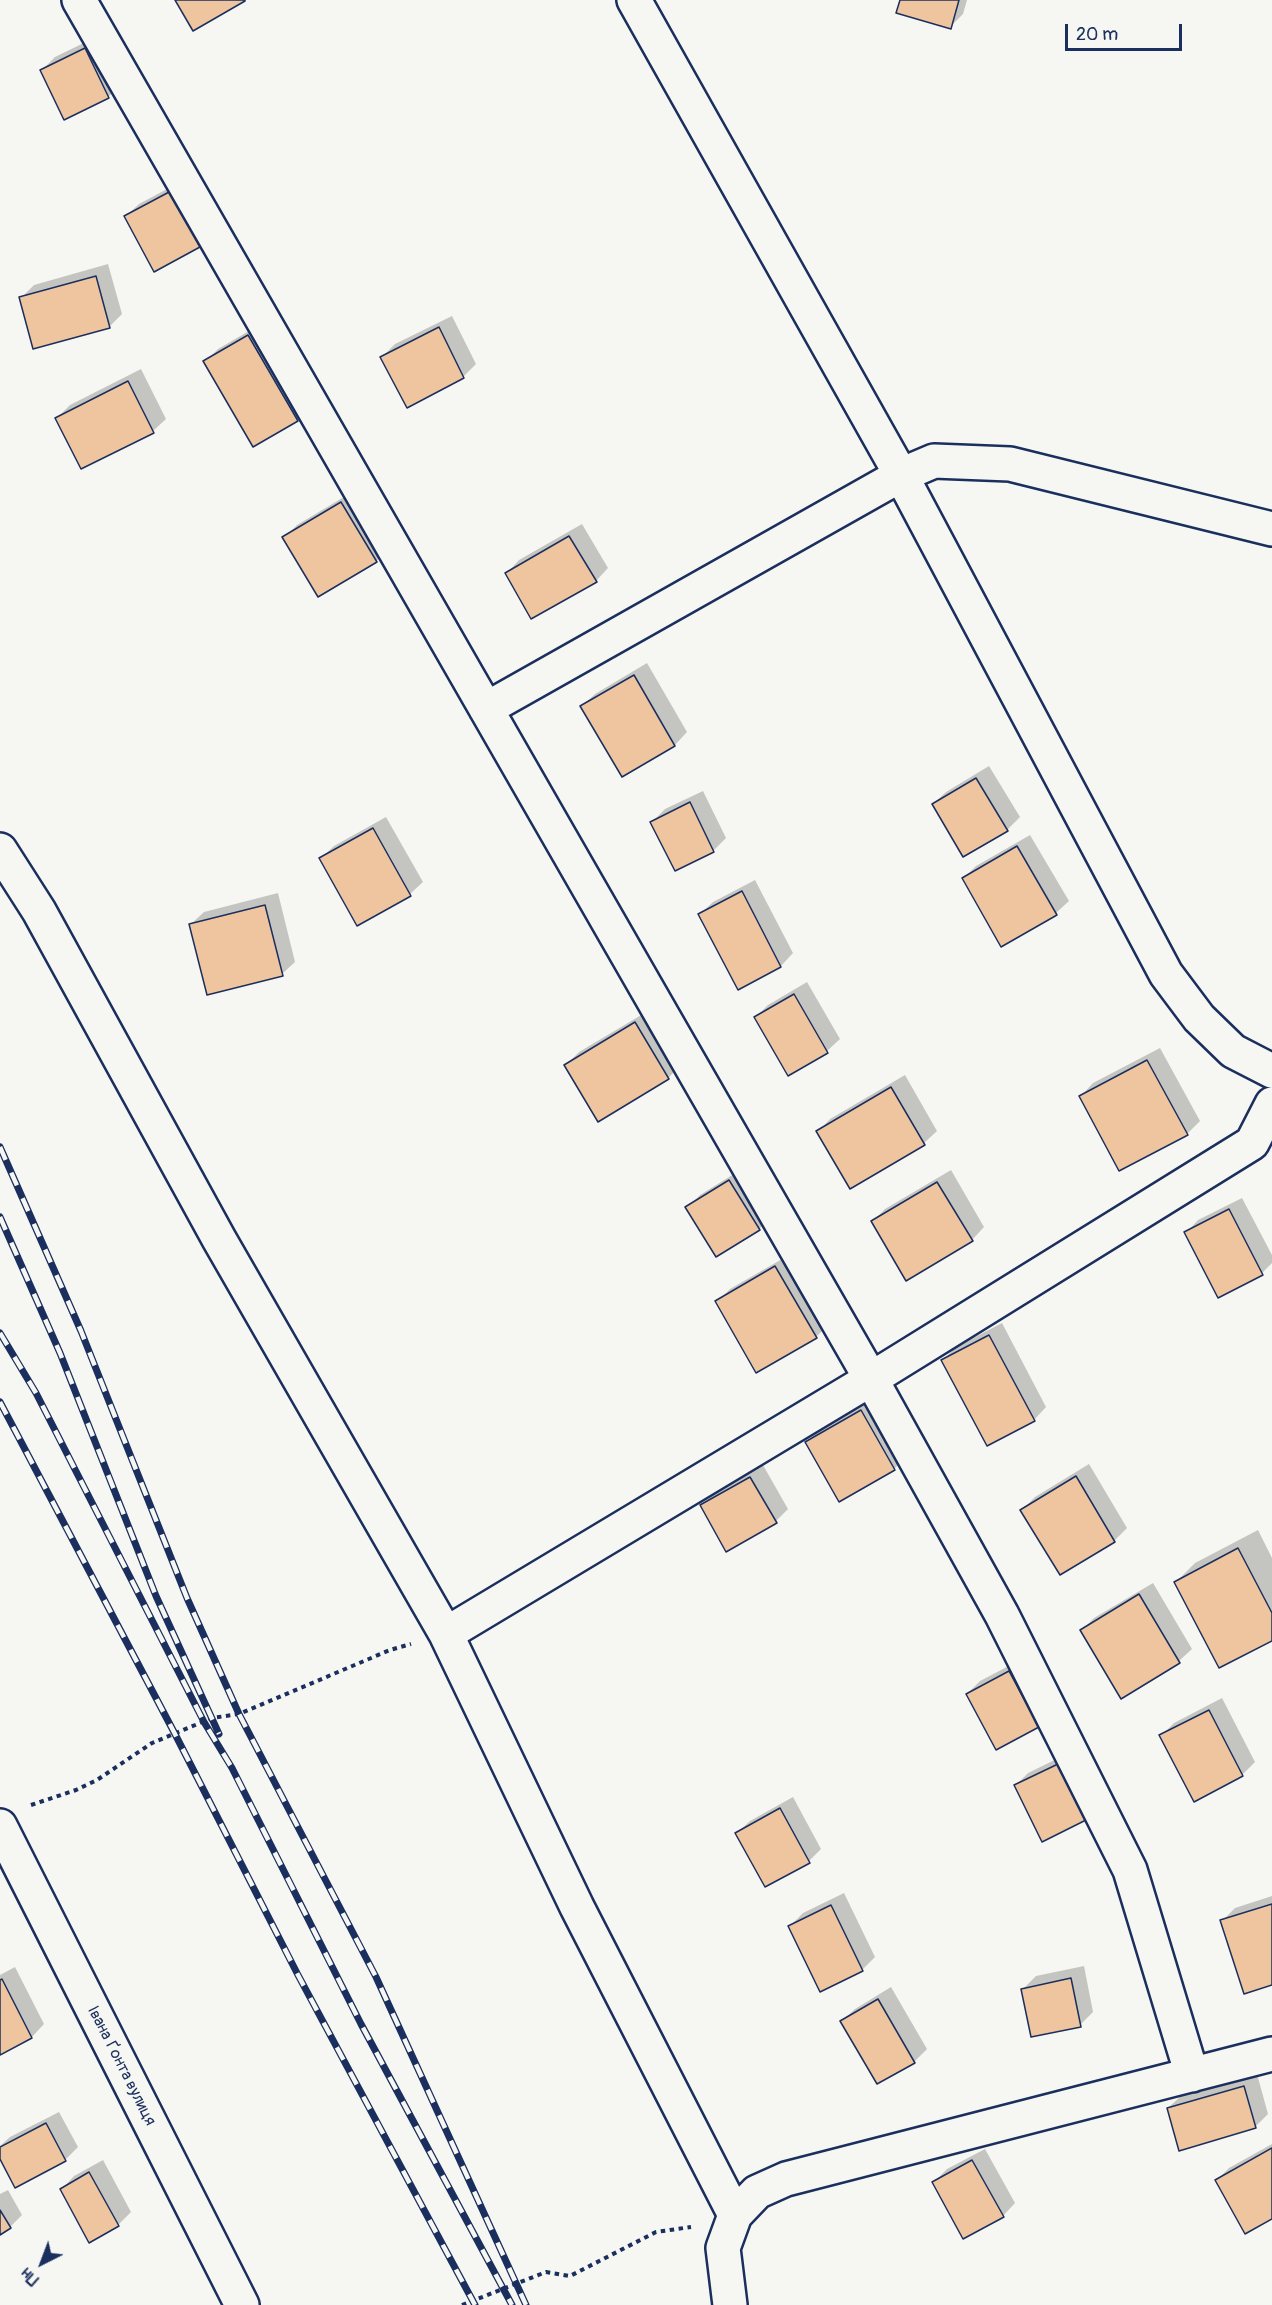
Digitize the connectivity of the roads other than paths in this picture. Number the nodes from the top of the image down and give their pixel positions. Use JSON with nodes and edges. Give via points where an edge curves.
{"nodes":[{"id":1,"x":79,"y":0,"type":"edge"},
{"id":2,"x":634,"y":0,"type":"edge"},
{"id":3,"x":901,"y":475,"type":"junction"},
{"id":4,"x":1272,"y":529,"type":"edge"},
{"id":5,"x":486,"y":709,"type":"junction"},
{"id":6,"x":0,"y":850,"type":"edge"},
{"id":7,"x":1272,"y":1071,"type":"edge"},
{"id":8,"x":1272,"y":1104,"type":"edge"},
{"id":9,"x":871,"y":1379,"type":"junction"},
{"id":10,"x":446,"y":1634,"type":"junction"},
{"id":11,"x":0,"y":1826,"type":"edge"},
{"id":12,"x":1268,"y":2063,"type":"edge"},
{"id":13,"x":1192,"y":2075,"type":"junction"},
{"id":14,"x":735,"y":2215,"type":"junction"},
{"id":15,"x":242,"y":2305,"type":"edge"},
{"id":16,"x":730,"y":2305,"type":"edge"}],
"edges":[{"from":1,"to":5,"type":"street"},
{"from":2,"to":3,"type":"street"},
{"from":3,"to":4,"type":"street","via":[[934,461],[1010,464]]},
{"from":3,"to":5,"type":"street"},
{"from":3,"to":7,"type":"street","via":[[1166,974],[1199,1018],[1233,1051]]},
{"from":5,"to":9,"type":"street"},
{"from":6,"to":10,"type":"street","via":[[39,911],[219,1239]]},
{"from":8,"to":9,"type":"street","via":[[1252,1143]]},
{"from":9,"to":10,"type":"street"},
{"from":9,"to":13,"type":"street","via":[[1002,1615],[1130,1870]]},
{"from":10,"to":14,"type":"street","via":[[577,1907]]},
{"from":11,"to":15,"type":"street","name":"Івана Ґонта вулиця"},
{"from":12,"to":13,"type":"street"},
{"from":13,"to":14,"type":"street","via":[[786,2179],[757,2192]]},
{"from":14,"to":16,"type":"street","via":[[723,2248]]}]}
